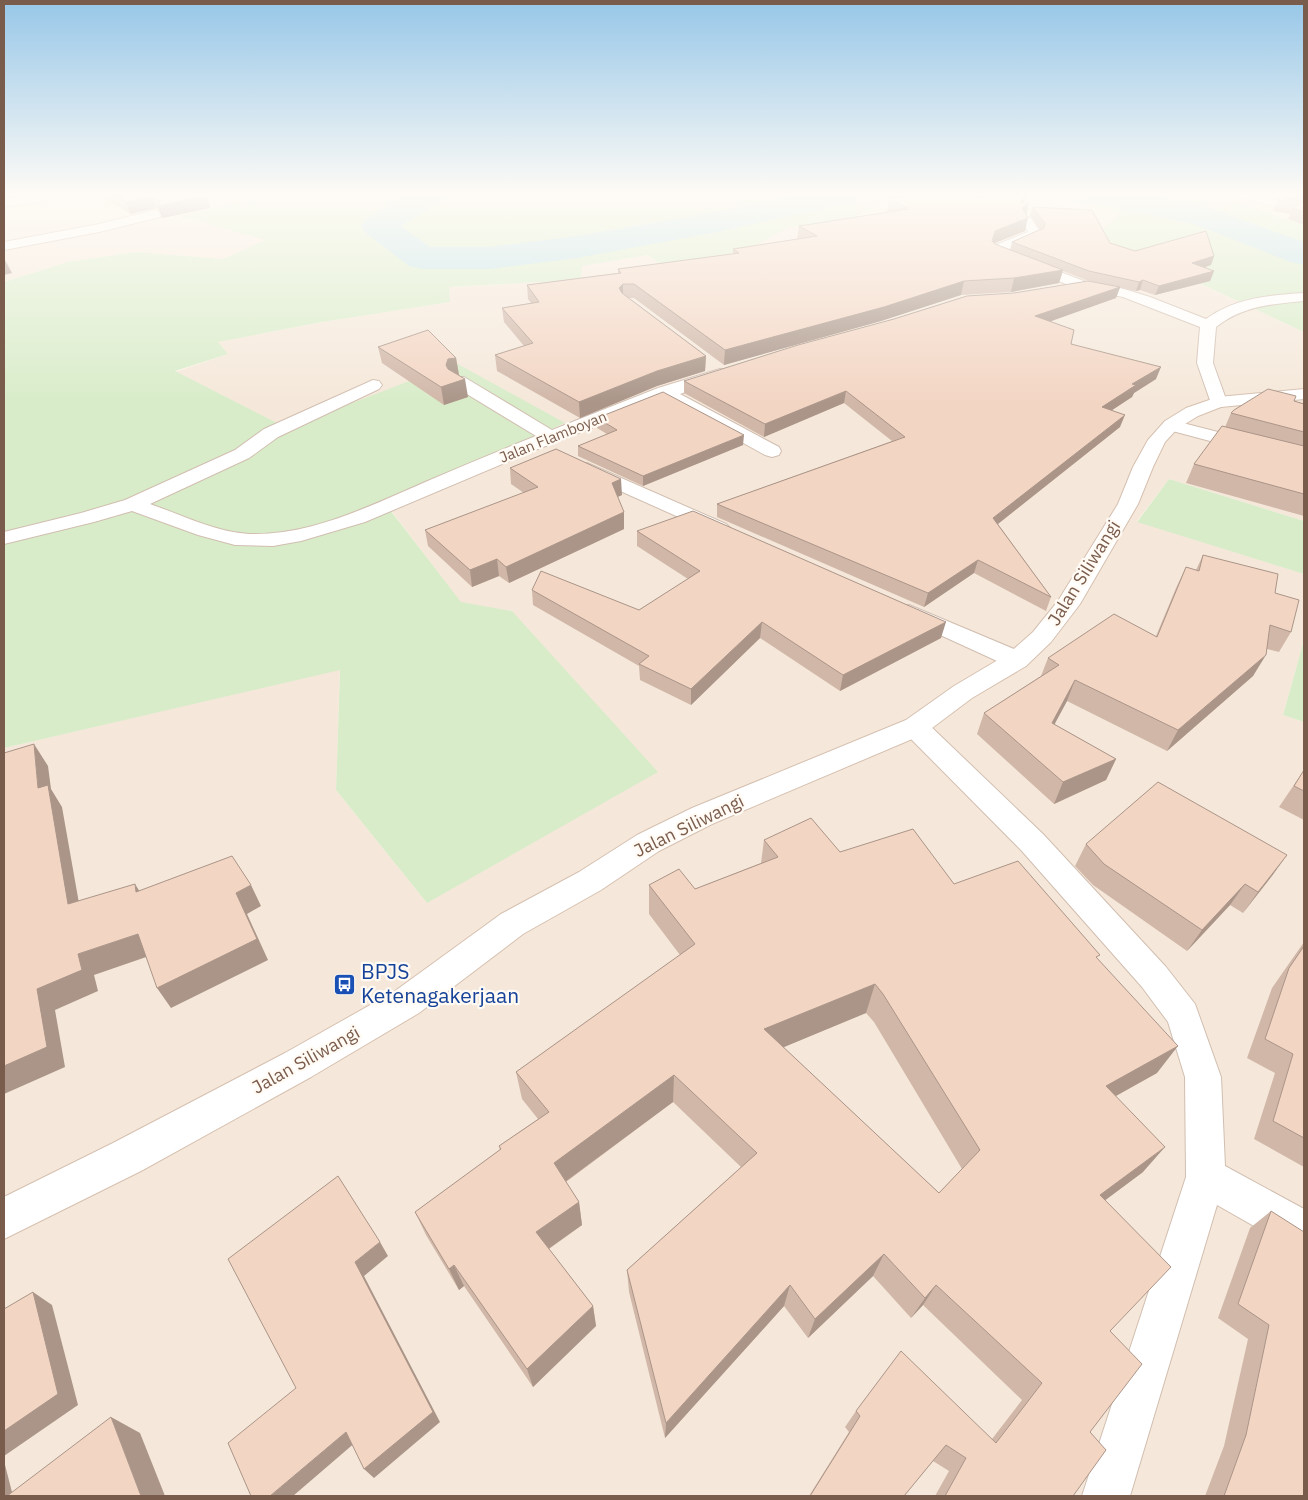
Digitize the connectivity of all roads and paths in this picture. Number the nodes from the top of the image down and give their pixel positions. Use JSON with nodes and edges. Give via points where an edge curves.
{"nodes":[{"id":1,"x":1027,"y":264,"type":"edge"},
{"id":2,"x":1085,"y":286,"type":"junction"},
{"id":3,"x":1051,"y":290,"type":"edge"},
{"id":4,"x":1303,"y":297,"type":"edge"},
{"id":5,"x":1208,"y":325,"type":"junction"},
{"id":6,"x":706,"y":361,"type":"edge"},
{"id":7,"x":738,"y":368,"type":"edge"},
{"id":8,"x":722,"y":373,"type":"junction"},
{"id":9,"x":458,"y":381,"type":"edge"},
{"id":10,"x":373,"y":385,"type":"dead end"},
{"id":11,"x":664,"y":392,"type":"junction"},
{"id":12,"x":1304,"y":394,"type":"edge"},
{"id":13,"x":1218,"y":402,"type":"junction"},
{"id":14,"x":1171,"y":425,"type":"junction"},
{"id":15,"x":544,"y":441,"type":"junction"},
{"id":16,"x":772,"y":451,"type":"dead end"},
{"id":17,"x":1304,"y":460,"type":"edge"},
{"id":18,"x":132,"y":504,"type":"junction"},
{"id":19,"x":736,"y":535,"type":"edge"},
{"id":20,"x":4,"y":538,"type":"edge"},
{"id":21,"x":894,"y":605,"type":"edge"},
{"id":22,"x":1017,"y":660,"type":"junction"},
{"id":23,"x":915,"y":727,"type":"junction"},
{"id":24,"x":1206,"y":1177,"type":"junction"},
{"id":25,"x":4,"y":1219,"type":"edge"},
{"id":26,"x":1304,"y":1232,"type":"edge"},
{"id":27,"x":1106,"y":1496,"type":"edge"}],
"edges":[{"from":1,"to":2,"type":"street"},
{"from":2,"to":3,"type":"street"},
{"from":2,"to":5,"type":"street","via":[[1146,300]]},
{"from":4,"to":5,"type":"street","via":[[1240,306]]},
{"from":5,"to":13,"type":"street","via":[[1205,362]]},
{"from":6,"to":8,"type":"street"},
{"from":7,"to":8,"type":"street","name":"Jalan Flamboyan"},
{"from":8,"to":11,"type":"street","name":"Jalan Flamboyan"},
{"from":9,"to":15,"type":"street"},
{"from":10,"to":18,"type":"street","via":[[271,432],[242,454],[186,482]]},
{"from":11,"to":15,"type":"street","name":"Jalan Flamboyan"},
{"from":11,"to":16,"type":"street"},
{"from":12,"to":13,"type":"street","name":"Jalan Siliwangi"},
{"from":13,"to":14,"type":"street","name":"Jalan Siliwangi"},
{"from":14,"to":17,"type":"street"},
{"from":14,"to":22,"type":"street","name":"Jalan Siliwangi","via":[[1157,440],[1128,504],[1068,604],[1042,637]]},
{"from":15,"to":18,"type":"street","name":"Jalan Flamboyan","via":[[390,505],[302,534],[274,539],[227,537]]},
{"from":15,"to":19,"type":"street","via":[[568,460]]},
{"from":18,"to":20,"type":"street"},
{"from":21,"to":22,"type":"street"},
{"from":22,"to":23,"type":"street","name":"Jalan Siliwangi","via":[[963,692]]},
{"from":23,"to":24,"type":"street","via":[[1032,842],[1154,977],[1183,1015],[1203,1077]]},
{"from":23,"to":25,"type":"street","name":"Jalan Siliwangi","via":[[702,816],[648,844],[512,924],[407,1002],[298,1065]]},
{"from":24,"to":26,"type":"street"},
{"from":24,"to":27,"type":"street"}]}
